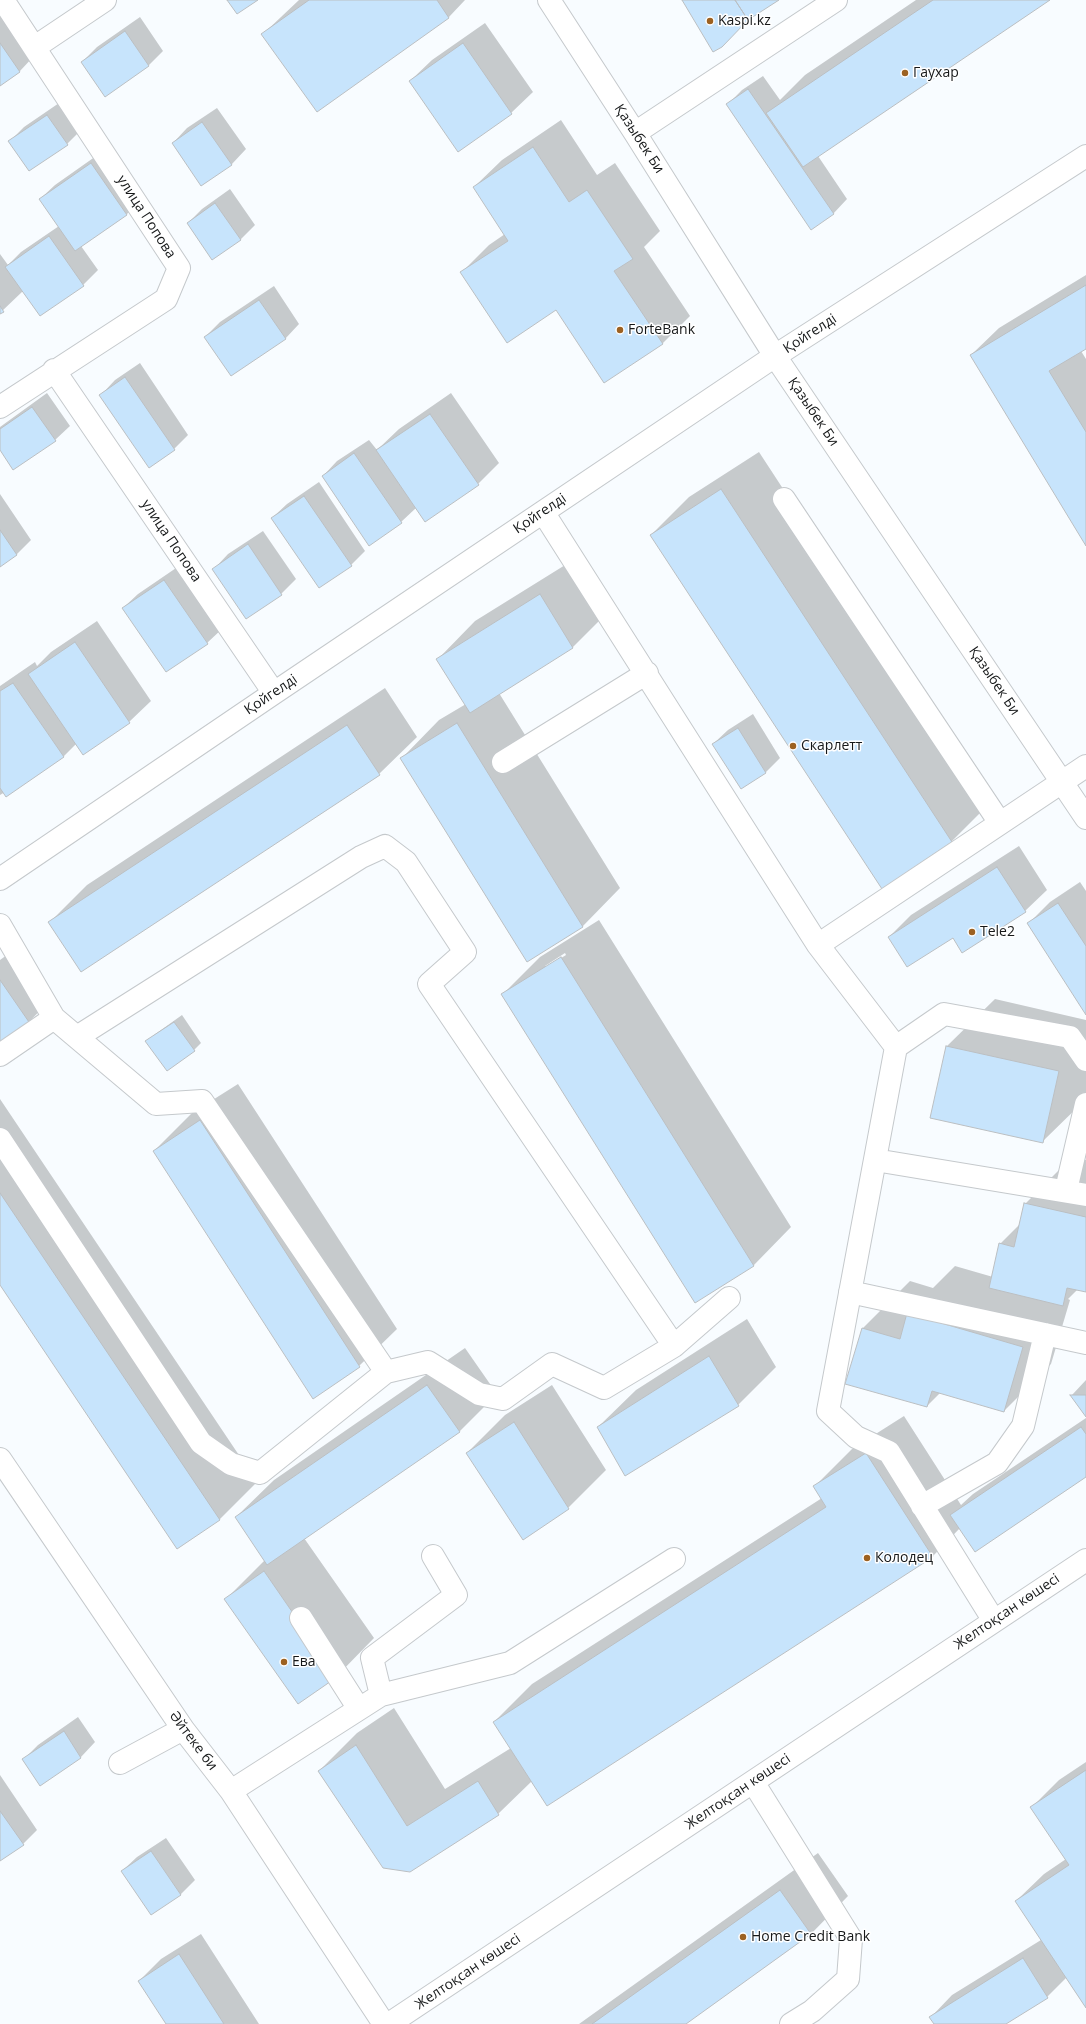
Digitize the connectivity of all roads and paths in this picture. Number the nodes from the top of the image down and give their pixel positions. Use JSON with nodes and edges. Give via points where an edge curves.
{"nodes":[{"id":1,"x":3,"y":0,"type":"edge"},
{"id":2,"x":105,"y":0,"type":"edge"},
{"id":3,"x":549,"y":0,"type":"edge"},
{"id":4,"x":836,"y":0,"type":"edge"},
{"id":5,"x":35,"y":47,"type":"junction"},
{"id":6,"x":636,"y":133,"type":"junction"},
{"id":7,"x":1086,"y":156,"type":"edge"},
{"id":8,"x":775,"y":356,"type":"junction"},
{"id":9,"x":54,"y":370,"type":"junction"},
{"id":10,"x":0,"y":407,"type":"edge"},
{"id":11,"x":784,"y":499,"type":"dead end"},
{"id":12,"x":543,"y":512,"type":"junction"},
{"id":13,"x":647,"y":673,"type":"junction"},
{"id":14,"x":274,"y":693,"type":"junction"},
{"id":15,"x":503,"y":762,"type":"dead end"},
{"id":16,"x":1086,"y":766,"type":"edge"},
{"id":17,"x":1062,"y":782,"type":"junction"},
{"id":18,"x":1086,"y":818,"type":"edge"},
{"id":19,"x":1000,"y":823,"type":"junction"},
{"id":20,"x":0,"y":879,"type":"edge"},
{"id":21,"x":0,"y":926,"type":"edge"},
{"id":22,"x":818,"y":945,"type":"junction"},
{"id":23,"x":54,"y":1018,"type":"junction"},
{"id":24,"x":77,"y":1037,"type":"junction"},
{"id":25,"x":896,"y":1047,"type":"junction"},
{"id":26,"x":0,"y":1055,"type":"edge"},
{"id":27,"x":1086,"y":1060,"type":"edge"},
{"id":28,"x":1086,"y":1104,"type":"edge"},
{"id":29,"x":0,"y":1139,"type":"edge"},
{"id":30,"x":874,"y":1160,"type":"junction"},
{"id":31,"x":1076,"y":1193,"type":"edge"},
{"id":32,"x":850,"y":1292,"type":"junction"},
{"id":33,"x":729,"y":1298,"type":"dead end"},
{"id":34,"x":1045,"y":1334,"type":"junction"},
{"id":35,"x":1086,"y":1343,"type":"edge"},
{"id":36,"x":674,"y":1346,"type":"junction"},
{"id":37,"x":386,"y":1372,"type":"junction"},
{"id":38,"x":0,"y":1459,"type":"edge"},
{"id":39,"x":922,"y":1506,"type":"junction"},
{"id":40,"x":433,"y":1556,"type":"dead end"},
{"id":41,"x":674,"y":1559,"type":"dead end"},
{"id":42,"x":1086,"y":1560,"type":"edge"},
{"id":43,"x":301,"y":1618,"type":"dead end"},
{"id":44,"x":994,"y":1621,"type":"junction"},
{"id":45,"x":381,"y":1695,"type":"junction"},
{"id":46,"x":359,"y":1709,"type":"junction"},
{"id":47,"x":183,"y":1729,"type":"junction"},
{"id":48,"x":120,"y":1763,"type":"dead end"},
{"id":49,"x":753,"y":1782,"type":"junction"},
{"id":50,"x":231,"y":1791,"type":"junction"},
{"id":51,"x":384,"y":2024,"type":"edge"},
{"id":52,"x":389,"y":2024,"type":"edge"},
{"id":53,"x":791,"y":2024,"type":"edge"}],
"edges":[{"from":1,"to":5,"type":"street","name":"улица Попова"},
{"from":2,"to":5,"type":"street"},
{"from":3,"to":6,"type":"street","name":"Қазыбек Би"},
{"from":4,"to":6,"type":"street"},
{"from":5,"to":9,"type":"street","name":"улица Попова","via":[[179,268],[166,299]]},
{"from":6,"to":8,"type":"street","name":"Қазыбек Би"},
{"from":7,"to":8,"type":"street","name":"Қойгелді"},
{"from":8,"to":12,"type":"street","name":"Қойгелді"},
{"from":8,"to":17,"type":"street","name":"Қазыбек Би"},
{"from":9,"to":10,"type":"street","name":"улица Попова"},
{"from":9,"to":14,"type":"street","name":"улица Попова"},
{"from":11,"to":19,"type":"street"},
{"from":12,"to":13,"type":"street"},
{"from":12,"to":14,"type":"street","name":"Қойгелді"},
{"from":13,"to":15,"type":"street"},
{"from":13,"to":22,"type":"street"},
{"from":14,"to":20,"type":"street","name":"Қойгелді"},
{"from":16,"to":17,"type":"street"},
{"from":17,"to":18,"type":"street","name":"Қазыбек Би"},
{"from":17,"to":19,"type":"street"},
{"from":19,"to":22,"type":"street"},
{"from":21,"to":23,"type":"street"},
{"from":22,"to":25,"type":"street"},
{"from":23,"to":24,"type":"street"},
{"from":23,"to":26,"type":"street"},
{"from":24,"to":36,"type":"street","via":[[361,857],[385,846],[406,862],[465,952],[429,984]]},
{"from":24,"to":37,"type":"street","via":[[156,1104],[202,1101]]},
{"from":25,"to":27,"type":"street","via":[[944,1014],[1070,1037]]},
{"from":25,"to":30,"type":"street"},
{"from":28,"to":31,"type":"street"},
{"from":29,"to":37,"type":"street","via":[[201,1443],[231,1464],[260,1473]]},
{"from":30,"to":31,"type":"street"},
{"from":30,"to":32,"type":"street"},
{"from":32,"to":34,"type":"street"},
{"from":32,"to":39,"type":"street","via":[[828,1411],[856,1437],[889,1452]]},
{"from":33,"to":36,"type":"street"},
{"from":34,"to":35,"type":"street"},
{"from":34,"to":39,"type":"street","via":[[1023,1426],[997,1463]]},
{"from":36,"to":37,"type":"street","via":[[604,1388],[552,1364],[504,1399],[479,1394],[428,1362]]},
{"from":38,"to":47,"type":"street","name":"Әйтеке би"},
{"from":39,"to":44,"type":"street"},
{"from":40,"to":45,"type":"street","via":[[456,1595],[372,1658]]},
{"from":41,"to":45,"type":"street","via":[[510,1663]]},
{"from":42,"to":44,"type":"street","name":"Желтоқсан көшесі"},
{"from":43,"to":46,"type":"street"},
{"from":44,"to":49,"type":"street","name":"Желтоқсан көшесі"},
{"from":45,"to":46,"type":"street"},
{"from":46,"to":50,"type":"street"},
{"from":47,"to":48,"type":"street"},
{"from":47,"to":50,"type":"street","name":"Әйтеке би"},
{"from":49,"to":52,"type":"street","name":"Желтоқсан көшесі"},
{"from":49,"to":53,"type":"street","via":[[851,1939],[848,1979],[812,2011]]},
{"from":50,"to":51,"type":"street","name":"Әйтеке би"}]}
